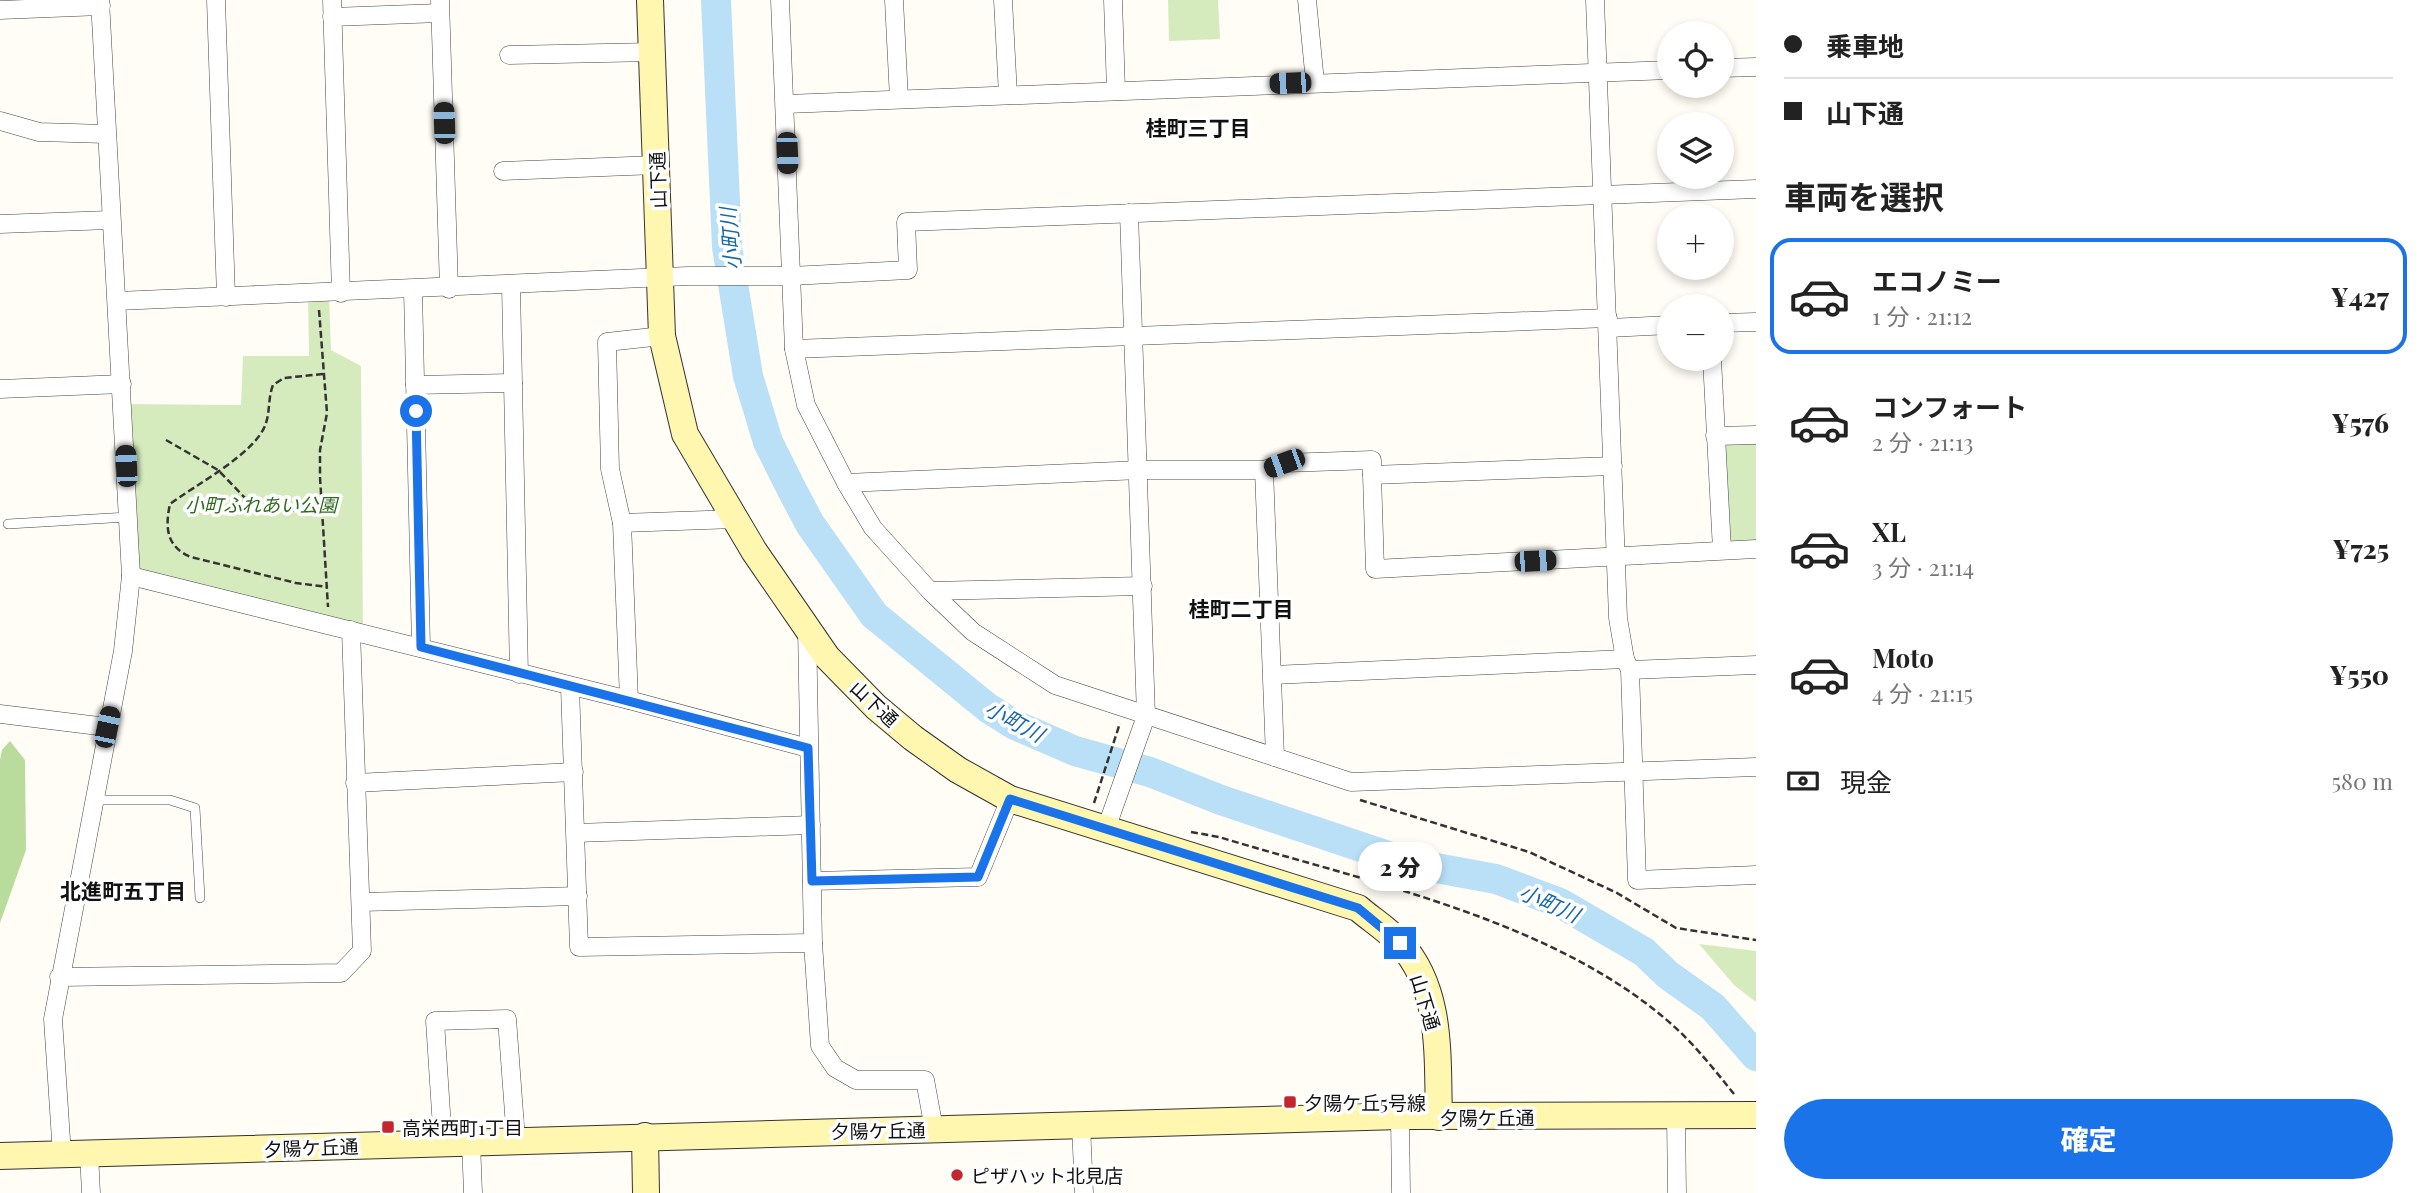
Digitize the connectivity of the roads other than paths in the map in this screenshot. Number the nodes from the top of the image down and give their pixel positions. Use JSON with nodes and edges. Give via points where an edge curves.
{"nodes":[{"id":1,"x":216,"y":0,"type":"edge"},
{"id":2,"x":650,"y":0,"type":"edge"},
{"id":3,"x":780,"y":0,"type":"edge"},
{"id":4,"x":894,"y":0,"type":"edge"},
{"id":5,"x":1003,"y":0,"type":"edge"},
{"id":6,"x":1113,"y":0,"type":"edge"},
{"id":7,"x":1307,"y":0,"type":"edge"},
{"id":8,"x":1595,"y":0,"type":"edge"},
{"id":9,"x":101,"y":3,"type":"edge"},
{"id":10,"x":440,"y":7,"type":"edge"},
{"id":11,"x":332,"y":8,"type":"edge"},
{"id":12,"x":0,"y":10,"type":"edge"},
{"id":13,"x":653,"y":52,"type":"junction"},
{"id":14,"x":509,"y":55,"type":"dead end"},
{"id":15,"x":1756,"y":66,"type":"edge"},
{"id":16,"x":1734,"y":67,"type":"edge"},
{"id":17,"x":1657,"y":70,"type":"edge"},
{"id":18,"x":1598,"y":72,"type":"junction"},
{"id":19,"x":1315,"y":82,"type":"junction"},
{"id":20,"x":1116,"y":91,"type":"junction"},
{"id":21,"x":1008,"y":95,"type":"junction"},
{"id":22,"x":899,"y":99,"type":"junction"},
{"id":23,"x":786,"y":104,"type":"junction"},
{"id":24,"x":0,"y":121,"type":"edge"},
{"id":25,"x":106,"y":134,"type":"junction"},
{"id":26,"x":656,"y":165,"type":"junction"},
{"id":27,"x":503,"y":171,"type":"dead end"},
{"id":28,"x":1756,"y":189,"type":"edge"},
{"id":29,"x":1603,"y":194,"type":"junction"},
{"id":30,"x":1129,"y":213,"type":"junction"},
{"id":31,"x":110,"y":220,"type":"junction"},
{"id":32,"x":0,"y":223,"type":"edge"},
{"id":33,"x":791,"y":276,"type":"junction"},
{"id":34,"x":660,"y":278,"type":"junction"},
{"id":35,"x":511,"y":286,"type":"junction"},
{"id":36,"x":449,"y":289,"type":"junction"},
{"id":37,"x":413,"y":290,"type":"junction"},
{"id":38,"x":341,"y":293,"type":"junction"},
{"id":39,"x":226,"y":298,"type":"junction"},
{"id":40,"x":117,"y":301,"type":"junction"},
{"id":41,"x":1756,"y":322,"type":"edge"},
{"id":42,"x":1609,"y":323,"type":"junction"},
{"id":43,"x":1734,"y":323,"type":"edge"},
{"id":44,"x":1657,"y":325,"type":"edge"},
{"id":45,"x":662,"y":336,"type":"junction"},
{"id":46,"x":1134,"y":337,"type":"junction"},
{"id":47,"x":794,"y":349,"type":"junction"},
{"id":48,"x":1712,"y":371,"type":"edge"},
{"id":49,"x":513,"y":383,"type":"junction"},
{"id":50,"x":122,"y":384,"type":"junction"},
{"id":51,"x":415,"y":385,"type":"junction"},
{"id":52,"x":0,"y":389,"type":"edge"},
{"id":53,"x":1756,"y":435,"type":"edge"},
{"id":54,"x":1715,"y":436,"type":"junction"},
{"id":55,"x":1613,"y":466,"type":"junction"},
{"id":56,"x":1140,"y":470,"type":"junction"},
{"id":57,"x":1264,"y":470,"type":"junction"},
{"id":58,"x":1372,"y":475,"type":"junction"},
{"id":59,"x":846,"y":483,"type":"junction"},
{"id":60,"x":128,"y":517,"type":"junction"},
{"id":61,"x":734,"y":519,"type":"junction"},
{"id":62,"x":622,"y":523,"type":"junction"},
{"id":63,"x":8,"y":524,"type":"dead end"},
{"id":64,"x":1756,"y":549,"type":"edge"},
{"id":65,"x":1721,"y":551,"type":"junction"},
{"id":66,"x":1616,"y":557,"type":"junction"},
{"id":67,"x":131,"y":576,"type":"junction"},
{"id":68,"x":1143,"y":586,"type":"junction"},
{"id":69,"x":930,"y":592,"type":"junction"},
{"id":70,"x":807,"y":628,"type":"junction"},
{"id":71,"x":351,"y":630,"type":"junction"},
{"id":72,"x":421,"y":647,"type":"junction"},
{"id":73,"x":1627,"y":664,"type":"junction"},
{"id":74,"x":1756,"y":665,"type":"edge"},
{"id":75,"x":519,"y":674,"type":"junction"},
{"id":76,"x":1273,"y":675,"type":"junction"},
{"id":77,"x":570,"y":687,"type":"junction"},
{"id":78,"x":629,"y":700,"type":"junction"},
{"id":79,"x":0,"y":714,"type":"edge"},
{"id":80,"x":1142,"y":725,"type":"junction"},
{"id":81,"x":107,"y":727,"type":"junction"},
{"id":82,"x":808,"y":748,"type":"junction"},
{"id":83,"x":1275,"y":757,"type":"junction"},
{"id":84,"x":1756,"y":767,"type":"edge"},
{"id":85,"x":1632,"y":770,"type":"junction"},
{"id":86,"x":574,"y":772,"type":"junction"},
{"id":87,"x":355,"y":783,"type":"junction"},
{"id":88,"x":1010,"y":799,"type":"junction"},
{"id":89,"x":93,"y":800,"type":"junction"},
{"id":90,"x":1110,"y":816,"type":"junction"},
{"id":91,"x":811,"y":824,"type":"junction"},
{"id":92,"x":576,"y":833,"type":"junction"},
{"id":93,"x":1756,"y":875,"type":"edge"},
{"id":94,"x":812,"y":881,"type":"junction"},
{"id":95,"x":578,"y":896,"type":"junction"},
{"id":96,"x":200,"y":898,"type":"dead end"},
{"id":97,"x":362,"y":902,"type":"junction"},
{"id":98,"x":813,"y":943,"type":"junction"},
{"id":99,"x":59,"y":977,"type":"junction"},
{"id":100,"x":1747,"y":1108,"type":"edge"},
{"id":101,"x":1400,"y":1116,"type":"junction"},
{"id":102,"x":1676,"y":1116,"type":"junction"},
{"id":103,"x":1438,"y":1117,"type":"junction"},
{"id":104,"x":1081,"y":1125,"type":"junction"},
{"id":105,"x":934,"y":1129,"type":"junction"},
{"id":106,"x":645,"y":1136,"type":"junction"},
{"id":107,"x":516,"y":1140,"type":"junction"},
{"id":108,"x":471,"y":1142,"type":"junction"},
{"id":109,"x":443,"y":1143,"type":"junction"},
{"id":110,"x":89,"y":1154,"type":"junction"},
{"id":111,"x":62,"y":1155,"type":"junction"},
{"id":112,"x":0,"y":1156,"type":"edge"},
{"id":113,"x":91,"y":1193,"type":"edge"},
{"id":114,"x":472,"y":1193,"type":"edge"},
{"id":115,"x":646,"y":1193,"type":"edge"},
{"id":116,"x":1084,"y":1193,"type":"edge"},
{"id":117,"x":1401,"y":1193,"type":"edge"},
{"id":118,"x":1676,"y":1193,"type":"edge"}],
"edges":[{"from":1,"to":39,"type":"street"},
{"from":2,"to":13,"type":"street","name":"山下通"},
{"from":3,"to":23,"type":"street"},
{"from":4,"to":22,"type":"street"},
{"from":5,"to":21,"type":"street"},
{"from":6,"to":20,"type":"street"},
{"from":7,"to":19,"type":"street"},
{"from":8,"to":18,"type":"street"},
{"from":9,"to":12,"type":"street"},
{"from":9,"to":25,"type":"street"},
{"from":10,"to":11,"type":"street"},
{"from":10,"to":36,"type":"street"},
{"from":11,"to":38,"type":"street"},
{"from":13,"to":14,"type":"street"},
{"from":13,"to":26,"type":"street","name":"山下通"},
{"from":15,"to":16,"type":"street"},
{"from":17,"to":18,"type":"street"},
{"from":18,"to":19,"type":"street"},
{"from":18,"to":29,"type":"street"},
{"from":19,"to":20,"type":"street"},
{"from":20,"to":21,"type":"street"},
{"from":21,"to":22,"type":"street"},
{"from":22,"to":23,"type":"street"},
{"from":23,"to":33,"type":"street"},
{"from":24,"to":25,"type":"street","via":[[39,132]]},
{"from":25,"to":31,"type":"street"},
{"from":26,"to":27,"type":"street"},
{"from":26,"to":34,"type":"street","name":"山下通"},
{"from":28,"to":29,"type":"street"},
{"from":29,"to":30,"type":"street"},
{"from":29,"to":42,"type":"street"},
{"from":30,"to":33,"type":"street","via":[[906,222],[908,270]]},
{"from":30,"to":46,"type":"street"},
{"from":31,"to":32,"type":"street"},
{"from":31,"to":40,"type":"street"},
{"from":33,"to":34,"type":"street"},
{"from":33,"to":47,"type":"street"},
{"from":34,"to":35,"type":"street"},
{"from":34,"to":45,"type":"street","name":"山下通"},
{"from":35,"to":36,"type":"street"},
{"from":35,"to":49,"type":"street"},
{"from":36,"to":37,"type":"street"},
{"from":37,"to":38,"type":"street"},
{"from":37,"to":51,"type":"street"},
{"from":38,"to":39,"type":"street"},
{"from":39,"to":40,"type":"street"},
{"from":40,"to":50,"type":"street"},
{"from":41,"to":43,"type":"street"},
{"from":42,"to":44,"type":"street"},
{"from":42,"to":46,"type":"street"},
{"from":42,"to":55,"type":"street"},
{"from":45,"to":61,"type":"street","name":"山下通","via":[[685,434]]},
{"from":45,"to":62,"type":"street","via":[[607,342],[610,469]]},
{"from":46,"to":47,"type":"street"},
{"from":46,"to":56,"type":"street"},
{"from":47,"to":59,"type":"street","via":[[806,405]]},
{"from":48,"to":54,"type":"street"},
{"from":49,"to":51,"type":"street"},
{"from":49,"to":75,"type":"street"},
{"from":50,"to":52,"type":"street"},
{"from":50,"to":60,"type":"street"},
{"from":51,"to":72,"type":"street"},
{"from":53,"to":54,"type":"street"},
{"from":54,"to":65,"type":"street"},
{"from":55,"to":58,"type":"street"},
{"from":55,"to":66,"type":"street"},
{"from":56,"to":57,"type":"street"},
{"from":56,"to":59,"type":"street"},
{"from":56,"to":68,"type":"street"},
{"from":57,"to":58,"type":"street","via":[[1284,463],[1371,460]]},
{"from":57,"to":76,"type":"street"},
{"from":58,"to":66,"type":"street","via":[[1375,569]]},
{"from":59,"to":69,"type":"street","via":[[873,528]]},
{"from":60,"to":63,"type":"lane"},
{"from":60,"to":67,"type":"street"},
{"from":61,"to":62,"type":"street"},
{"from":61,"to":70,"type":"street","name":"山下通"},
{"from":62,"to":78,"type":"street"},
{"from":64,"to":65,"type":"street"},
{"from":65,"to":66,"type":"street"},
{"from":66,"to":73,"type":"street","via":[[1618,618]]},
{"from":67,"to":71,"type":"street"},
{"from":67,"to":81,"type":"street","via":[[123,651]]},
{"from":68,"to":69,"type":"street"},
{"from":68,"to":80,"type":"street"},
{"from":69,"to":80,"type":"street","via":[[973,632],[1055,685]]},
{"from":70,"to":82,"type":"street"},
{"from":70,"to":88,"type":"street","name":"山下通","via":[[827,657],[904,730],[958,770]]},
{"from":71,"to":72,"type":"street"},
{"from":71,"to":87,"type":"street"},
{"from":72,"to":75,"type":"street"},
{"from":73,"to":74,"type":"street"},
{"from":73,"to":76,"type":"street"},
{"from":73,"to":85,"type":"street"},
{"from":75,"to":77,"type":"street"},
{"from":76,"to":83,"type":"street"},
{"from":77,"to":78,"type":"street"},
{"from":77,"to":86,"type":"street"},
{"from":78,"to":82,"type":"street"},
{"from":79,"to":81,"type":"street"},
{"from":80,"to":83,"type":"street"},
{"from":80,"to":90,"type":"street"},
{"from":81,"to":89,"type":"street"},
{"from":82,"to":91,"type":"street"},
{"from":83,"to":85,"type":"street","via":[[1351,782]]},
{"from":84,"to":85,"type":"street"},
{"from":85,"to":93,"type":"street","via":[[1637,880]]},
{"from":86,"to":87,"type":"street"},
{"from":86,"to":92,"type":"street"},
{"from":87,"to":97,"type":"street"},
{"from":88,"to":90,"type":"street","name":"山下通"},
{"from":88,"to":94,"type":"street","via":[[978,877]]},
{"from":89,"to":96,"type":"lane","via":[[170,800],[195,808]]},
{"from":89,"to":99,"type":"street"},
{"from":90,"to":103,"type":"street","name":"山下通","via":[[1358,908],[1400,943],[1421,974],[1436,1023]]},
{"from":91,"to":92,"type":"street"},
{"from":91,"to":94,"type":"street"},
{"from":92,"to":95,"type":"street"},
{"from":94,"to":98,"type":"street"},
{"from":95,"to":97,"type":"street"},
{"from":95,"to":98,"type":"street","via":[[579,947]]},
{"from":97,"to":99,"type":"street","via":[[362,951],[341,973]]},
{"from":98,"to":105,"type":"street","via":[[820,1046],[835,1068],[856,1080],[925,1080]]},
{"from":99,"to":111,"type":"street","via":[[52,1018]]},
{"from":100,"to":102,"type":"street","name":"夕陽ケ丘通"},
{"from":101,"to":103,"type":"street","name":"夕陽ケ丘通"},
{"from":101,"to":104,"type":"street","name":"夕陽ケ丘通"},
{"from":101,"to":117,"type":"street"},
{"from":102,"to":103,"type":"street","name":"夕陽ケ丘通"},
{"from":102,"to":118,"type":"street"},
{"from":104,"to":105,"type":"street","name":"夕陽ケ丘通"},
{"from":104,"to":116,"type":"street"},
{"from":105,"to":106,"type":"street","name":"夕陽ケ丘通"},
{"from":106,"to":107,"type":"street","name":"夕陽ケ丘通"},
{"from":106,"to":115,"type":"street"},
{"from":107,"to":108,"type":"street","name":"夕陽ケ丘通"},
{"from":107,"to":109,"type":"street","via":[[507,1019],[435,1021]]},
{"from":108,"to":109,"type":"street","name":"夕陽ケ丘通"},
{"from":108,"to":114,"type":"street"},
{"from":109,"to":110,"type":"street","name":"夕陽ケ丘通"},
{"from":110,"to":111,"type":"street","name":"夕陽ケ丘通"},
{"from":110,"to":113,"type":"street"},
{"from":111,"to":112,"type":"street","name":"夕陽ケ丘通"}]}
